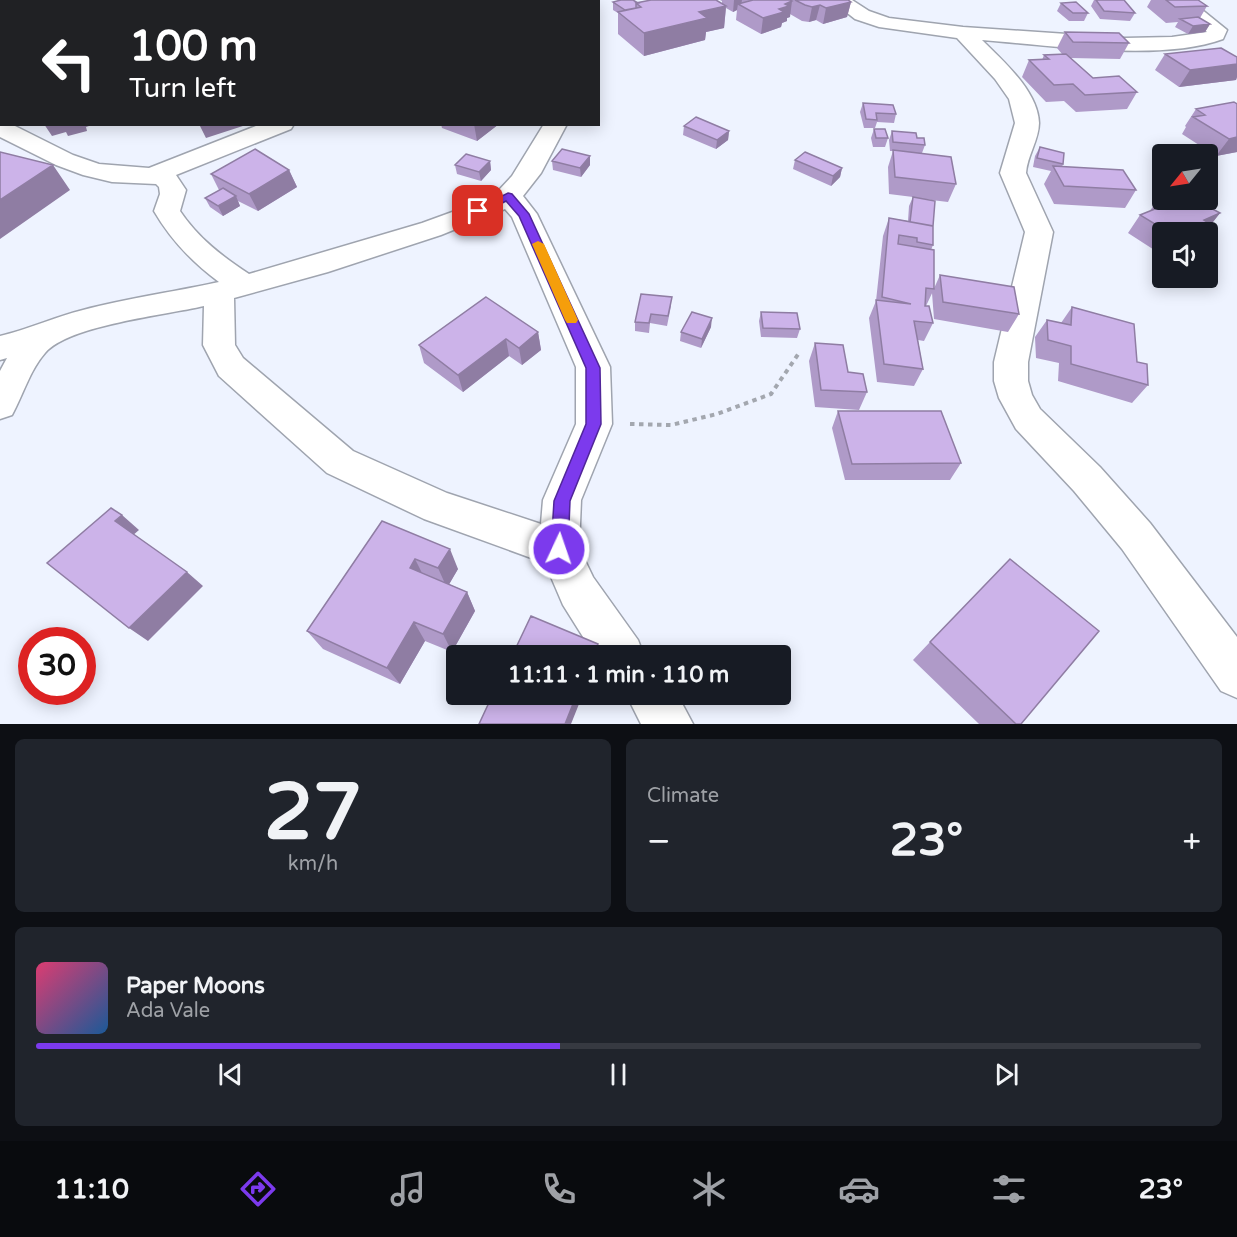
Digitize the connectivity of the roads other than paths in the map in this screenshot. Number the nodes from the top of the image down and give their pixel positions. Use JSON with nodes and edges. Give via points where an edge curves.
{"nodes":[{"id":1,"x":840,"y":0,"type":"edge"},
{"id":2,"x":1179,"y":0,"type":"edge"},
{"id":3,"x":963,"y":33,"type":"junction"},
{"id":4,"x":278,"y":126,"type":"edge"},
{"id":5,"x":555,"y":126,"type":"edge"},
{"id":6,"x":0,"y":128,"type":"edge"},
{"id":7,"x":151,"y":177,"type":"junction"},
{"id":8,"x":508,"y":196,"type":"junction"},
{"id":9,"x":232,"y":289,"type":"junction"},
{"id":10,"x":38,"y":339,"type":"junction"},
{"id":11,"x":0,"y":348,"type":"edge"},
{"id":12,"x":0,"y":405,"type":"edge"},
{"id":13,"x":559,"y":549,"type":"junction"},
{"id":14,"x":615,"y":645,"type":"edge"},
{"id":15,"x":1237,"y":675,"type":"edge"},
{"id":16,"x":656,"y":705,"type":"edge"},
{"id":17,"x":669,"y":724,"type":"edge"}],
"edges":[{"from":1,"to":3,"type":"street","via":[[862,15],[886,24]]},
{"from":2,"to":3,"type":"street","via":[[1217,30],[1216,34],[1172,43],[1125,44]]},
{"from":3,"to":15,"type":"street","via":[[999,70],[1022,102],[1028,122],[1013,172],[1039,232],[1011,362],[1016,398],[1028,419],[1087,478],[1136,536]]},
{"from":4,"to":7,"type":"street"},
{"from":5,"to":8,"type":"street"},
{"from":6,"to":7,"type":"street","via":[[90,169]]},
{"from":7,"to":9,"type":"street","via":[[164,178],[172,186],[174,193],[167,211],[184,237]]},
{"from":8,"to":9,"type":"street","via":[[463,219]]},
{"from":8,"to":13,"type":"street","via":[[524,214],[593,368],[594,424],[562,501]]},
{"from":9,"to":10,"type":"street","via":[[97,318]]},
{"from":9,"to":13,"type":"street","via":[[219,345],[231,367],[340,462],[438,507]]},
{"from":10,"to":11,"type":"street"},
{"from":10,"to":12,"type":"street"},
{"from":13,"to":14,"type":"street","via":[[578,591]]},
{"from":16,"to":17,"type":"street"}]}
